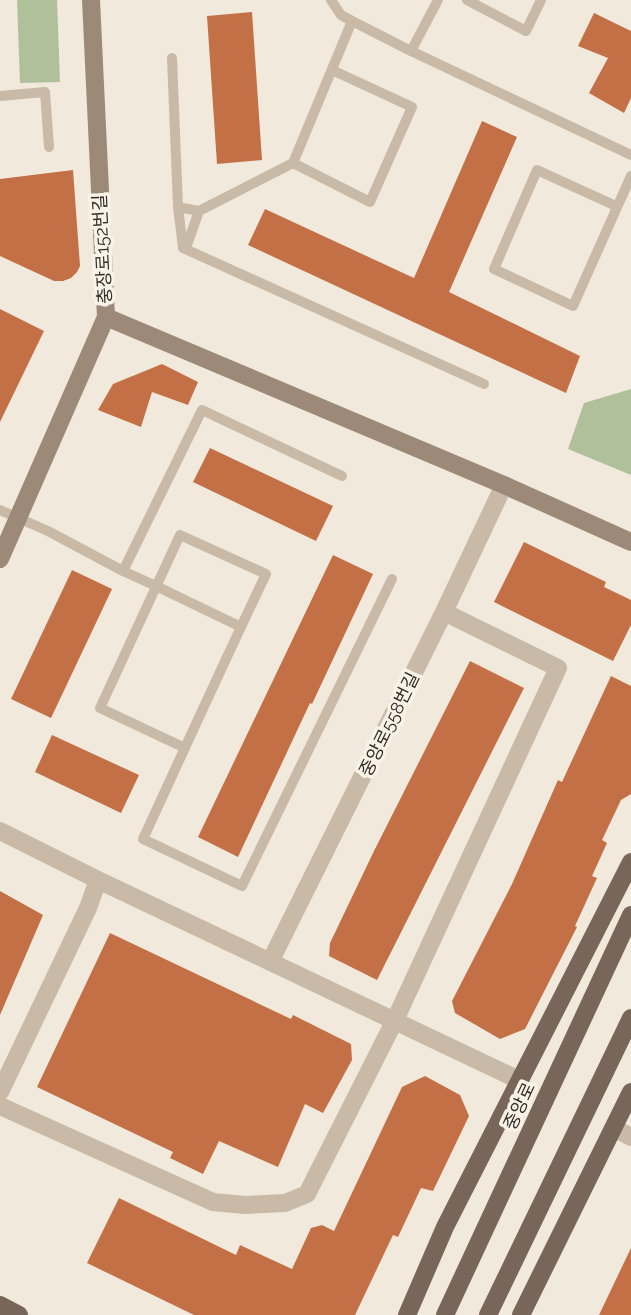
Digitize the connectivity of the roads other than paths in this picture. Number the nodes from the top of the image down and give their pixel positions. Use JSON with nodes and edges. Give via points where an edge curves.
{"nodes":[{"id":1,"x":91,"y":0,"type":"edge"},
{"id":2,"x":331,"y":0,"type":"edge"},
{"id":3,"x":438,"y":0,"type":"edge"},
{"id":4,"x":467,"y":0,"type":"edge"},
{"id":5,"x":541,"y":0,"type":"edge"},
{"id":6,"x":352,"y":22,"type":"junction"},
{"id":7,"x":411,"y":51,"type":"junction"},
{"id":8,"x":172,"y":58,"type":"dead end"},
{"id":9,"x":332,"y":70,"type":"junction"},
{"id":10,"x":0,"y":96,"type":"edge"},
{"id":11,"x":49,"y":147,"type":"dead end"},
{"id":12,"x":631,"y":155,"type":"edge"},
{"id":13,"x":293,"y":163,"type":"junction"},
{"id":14,"x":631,"y":176,"type":"edge"},
{"id":15,"x":617,"y":206,"type":"junction"},
{"id":16,"x":178,"y":207,"type":"junction"},
{"id":17,"x":199,"y":211,"type":"junction"},
{"id":18,"x":183,"y":248,"type":"junction"},
{"id":19,"x":106,"y":317,"type":"junction"},
{"id":20,"x":484,"y":384,"type":"dead end"},
{"id":21,"x":342,"y":476,"type":"dead end"},
{"id":22,"x":504,"y":485,"type":"junction"},
{"id":23,"x":0,"y":510,"type":"edge"},
{"id":24,"x":19,"y":518,"type":"junction"},
{"id":25,"x":631,"y":542,"type":"edge"},
{"id":26,"x":0,"y":559,"type":"edge"},
{"id":27,"x":122,"y":571,"type":"junction"},
{"id":28,"x":392,"y":579,"type":"dead end"},
{"id":29,"x":156,"y":586,"type":"junction"},
{"id":30,"x":444,"y":612,"type":"junction"},
{"id":31,"x":241,"y":627,"type":"junction"},
{"id":32,"x":185,"y":748,"type":"junction"},
{"id":33,"x":0,"y":831,"type":"edge"},
{"id":34,"x":631,"y":862,"type":"edge"},
{"id":35,"x":98,"y":880,"type":"junction"},
{"id":36,"x":631,"y":915,"type":"edge"},
{"id":37,"x":270,"y":962,"type":"junction"},
{"id":38,"x":631,"y":1018,"type":"edge"},
{"id":39,"x":395,"y":1020,"type":"junction"},
{"id":40,"x":519,"y":1080,"type":"junction"},
{"id":41,"x":631,"y":1092,"type":"edge"},
{"id":42,"x":0,"y":1093,"type":"edge"},
{"id":43,"x":0,"y":1106,"type":"edge"},
{"id":44,"x":614,"y":1128,"type":"junction"},
{"id":45,"x":631,"y":1137,"type":"edge"},
{"id":46,"x":0,"y":1305,"type":"edge"},
{"id":47,"x":19,"y":1315,"type":"edge"},
{"id":48,"x":407,"y":1315,"type":"edge"},
{"id":49,"x":445,"y":1315,"type":"edge"},
{"id":50,"x":488,"y":1315,"type":"edge"},
{"id":51,"x":521,"y":1315,"type":"edge"}],
"edges":[{"from":1,"to":19,"type":"street","name":"충장로152번길"},
{"from":2,"to":6,"type":"lane"},
{"from":3,"to":7,"type":"lane"},
{"from":4,"to":5,"type":"lane","via":[[526,31]]},
{"from":6,"to":7,"type":"lane"},
{"from":6,"to":9,"type":"lane"},
{"from":7,"to":12,"type":"lane"},
{"from":8,"to":16,"type":"lane"},
{"from":9,"to":13,"type":"lane"},
{"from":9,"to":13,"type":"lane","via":[[412,107],[370,202]]},
{"from":10,"to":11,"type":"lane","via":[[45,92]]},
{"from":13,"to":17,"type":"lane"},
{"from":14,"to":15,"type":"lane"},
{"from":15,"to":15,"type":"lane","via":[[573,306],[494,269],[537,170]]},
{"from":16,"to":17,"type":"lane"},
{"from":16,"to":18,"type":"lane"},
{"from":17,"to":18,"type":"lane"},
{"from":18,"to":20,"type":"lane"},
{"from":19,"to":22,"type":"street"},
{"from":19,"to":24,"type":"street","name":"충장로152번길"},
{"from":21,"to":27,"type":"lane","via":[[202,410]]},
{"from":22,"to":25,"type":"street"},
{"from":22,"to":30,"type":"street","name":"중앙로558번길"},
{"from":23,"to":24,"type":"lane"},
{"from":24,"to":26,"type":"street","name":"충장로152번길"},
{"from":24,"to":27,"type":"lane"},
{"from":27,"to":29,"type":"lane"},
{"from":28,"to":32,"type":"lane","via":[[242,886],[143,839]]},
{"from":29,"to":31,"type":"lane"},
{"from":29,"to":31,"type":"lane","via":[[180,535],[266,574]]},
{"from":29,"to":32,"type":"lane","via":[[100,708]]},
{"from":30,"to":37,"type":"street","name":"중앙로558번길"},
{"from":30,"to":39,"type":"street","via":[[558,668]]},
{"from":31,"to":32,"type":"lane"},
{"from":33,"to":35,"type":"street"},
{"from":34,"to":40,"type":"main road"},
{"from":35,"to":37,"type":"street"},
{"from":35,"to":42,"type":"street"},
{"from":36,"to":49,"type":"main road","name":"중앙로"},
{"from":37,"to":39,"type":"street"},
{"from":38,"to":50,"type":"main road"},
{"from":39,"to":40,"type":"street"},
{"from":39,"to":43,"type":"street","via":[[307,1194],[285,1203],[214,1202]]},
{"from":40,"to":48,"type":"main road","via":[[445,1227]]},
{"from":41,"to":44,"type":"main road"},
{"from":44,"to":45,"type":"street"},
{"from":44,"to":51,"type":"main road"},
{"from":46,"to":47,"type":"main road"}]}
